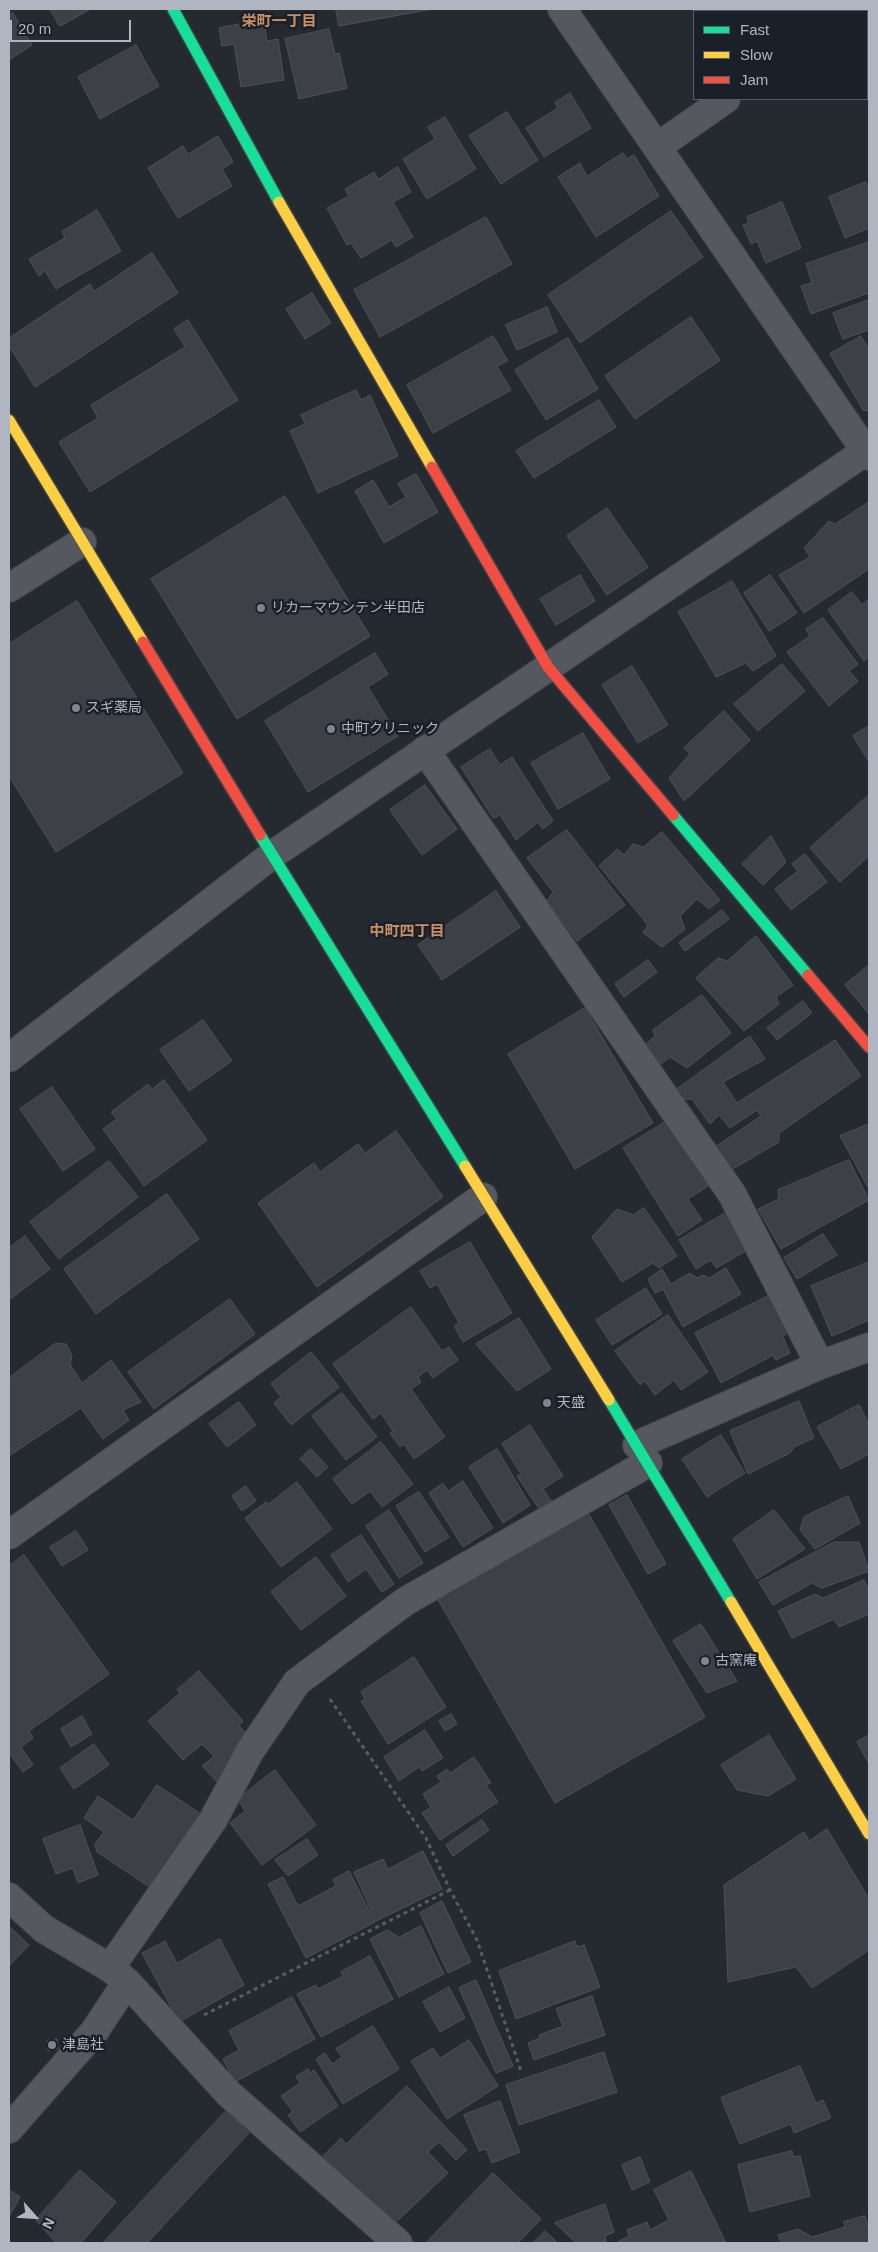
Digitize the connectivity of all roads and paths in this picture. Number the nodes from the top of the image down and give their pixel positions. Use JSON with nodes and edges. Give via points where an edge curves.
{"nodes":[{"id":1,"x":173,"y":9,"type":"edge"},
{"id":2,"x":562,"y":9,"type":"edge"},
{"id":3,"x":725,"y":100,"type":"edge"},
{"id":4,"x":657,"y":147,"type":"junction"},
{"id":5,"x":9,"y":420,"type":"edge"},
{"id":6,"x":868,"y":452,"type":"edge"},
{"id":7,"x":82,"y":542,"type":"junction"},
{"id":8,"x":9,"y":588,"type":"edge"},
{"id":9,"x":548,"y":667,"type":"junction"},
{"id":10,"x":425,"y":750,"type":"junction"},
{"id":11,"x":272,"y":855,"type":"junction"},
{"id":12,"x":869,"y":1047,"type":"edge"},
{"id":13,"x":9,"y":1058,"type":"edge"},
{"id":14,"x":483,"y":1197,"type":"junction"},
{"id":15,"x":869,"y":1347,"type":"edge"},
{"id":16,"x":820,"y":1365,"type":"junction"},
{"id":17,"x":642,"y":1454,"type":"junction"},
{"id":18,"x":9,"y":1535,"type":"edge"},
{"id":19,"x":312,"y":1672,"type":"junction"},
{"id":20,"x":869,"y":1834,"type":"edge"},
{"id":21,"x":450,"y":1890,"type":"junction"},
{"id":22,"x":9,"y":1897,"type":"edge"},
{"id":23,"x":118,"y":1975,"type":"junction"},
{"id":24,"x":172,"y":2032,"type":"junction"},
{"id":25,"x":522,"y":2071,"type":"dead end"},
{"id":26,"x":9,"y":2129,"type":"edge"},
{"id":27,"x":398,"y":2243,"type":"edge"}],
"edges":[{"from":1,"to":9,"type":"street","via":[[282,208]]},
{"from":2,"to":4,"type":"street"},
{"from":3,"to":4,"type":"street"},
{"from":4,"to":6,"type":"street"},
{"from":5,"to":7,"type":"street"},
{"from":6,"to":9,"type":"street"},
{"from":7,"to":8,"type":"street"},
{"from":7,"to":11,"type":"street"},
{"from":9,"to":10,"type":"street"},
{"from":9,"to":12,"type":"street"},
{"from":10,"to":11,"type":"street"},
{"from":10,"to":16,"type":"street","via":[[732,1194]]},
{"from":11,"to":13,"type":"street"},
{"from":11,"to":14,"type":"street"},
{"from":14,"to":17,"type":"street"},
{"from":14,"to":18,"type":"street"},
{"from":15,"to":16,"type":"street"},
{"from":16,"to":17,"type":"street"},
{"from":17,"to":19,"type":"street","via":[[406,1601]]},
{"from":17,"to":20,"type":"street"},
{"from":19,"to":21,"type":"path","via":[[426,1838]]},
{"from":19,"to":23,"type":"street","via":[[297,1682],[250,1751],[213,1820]]},
{"from":21,"to":24,"type":"path"},
{"from":21,"to":25,"type":"path","via":[[477,1940]]},
{"from":22,"to":23,"type":"street","via":[[44,1929]]},
{"from":23,"to":24,"type":"street"},
{"from":23,"to":26,"type":"street","via":[[94,2032]]},
{"from":24,"to":27,"type":"street","via":[[229,2094]]}]}
